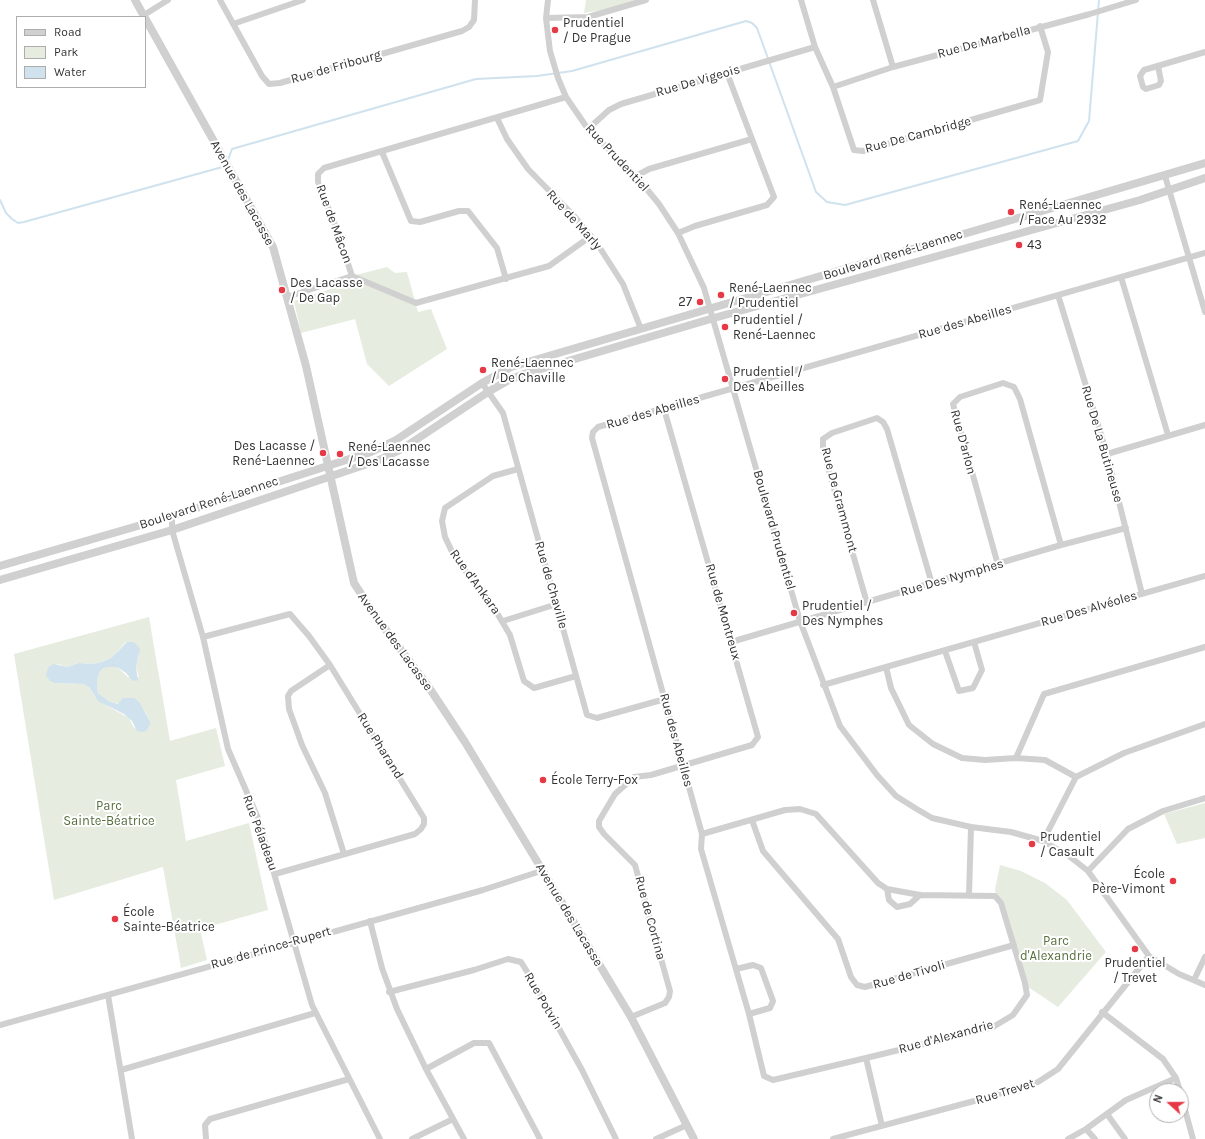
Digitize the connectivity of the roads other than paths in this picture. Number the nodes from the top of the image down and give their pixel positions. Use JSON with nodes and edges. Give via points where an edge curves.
{"nodes":[{"id":1,"x":135,"y":0,"type":"edge"},
{"id":2,"x":168,"y":0,"type":"edge"},
{"id":3,"x":220,"y":0,"type":"edge"},
{"id":4,"x":300,"y":0,"type":"edge"},
{"id":5,"x":475,"y":0,"type":"edge"},
{"id":6,"x":548,"y":0,"type":"edge"},
{"id":7,"x":646,"y":0,"type":"edge"},
{"id":8,"x":801,"y":0,"type":"edge"},
{"id":9,"x":881,"y":0,"type":"edge"},
{"id":10,"x":1136,"y":0,"type":"edge"},
{"id":11,"x":873,"y":1,"type":"edge"},
{"id":12,"x":144,"y":15,"type":"joint"},
{"id":13,"x":546,"y":18,"type":"junction"},
{"id":14,"x":146,"y":19,"type":"edge"},
{"id":15,"x":233,"y":24,"type":"junction"},
{"id":16,"x":1040,"y":26,"type":"junction"},
{"id":17,"x":815,"y":47,"type":"junction"},
{"id":18,"x":1205,"y":52,"type":"edge"},
{"id":19,"x":1158,"y":66,"type":"dead end"},
{"id":20,"x":893,"y":67,"type":"junction"},
{"id":21,"x":726,"y":73,"type":"junction"},
{"id":22,"x":833,"y":88,"type":"junction"},
{"id":23,"x":566,"y":97,"type":"junction"},
{"id":24,"x":497,"y":118,"type":"junction"},
{"id":25,"x":588,"y":129,"type":"junction"},
{"id":26,"x":752,"y":139,"type":"junction"},
{"id":27,"x":382,"y":152,"type":"junction"},
{"id":28,"x":1205,"y":163,"type":"edge"},
{"id":29,"x":636,"y":176,"type":"junction"},
{"id":30,"x":1165,"y":176,"type":"junction"},
{"id":31,"x":1205,"y":178,"type":"edge"},
{"id":32,"x":1169,"y":189,"type":"junction"},
{"id":33,"x":678,"y":233,"type":"junction"},
{"id":34,"x":591,"y":236,"type":"junction"},
{"id":35,"x":1205,"y":252,"type":"edge"},
{"id":36,"x":1189,"y":258,"type":"junction"},
{"id":37,"x":352,"y":276,"type":"junction"},
{"id":38,"x":1121,"y":277,"type":"junction"},
{"id":39,"x":506,"y":279,"type":"junction"},
{"id":40,"x":1058,"y":295,"type":"junction"},
{"id":41,"x":287,"y":297,"type":"junction"},
{"id":42,"x":711,"y":309,"type":"junction"},
{"id":43,"x":1205,"y":312,"type":"edge"},
{"id":44,"x":714,"y":318,"type":"junction"},
{"id":45,"x":641,"y":329,"type":"junction"},
{"id":46,"x":482,"y":383,"type":"junction"},
{"id":47,"x":733,"y":390,"type":"junction"},
{"id":48,"x":488,"y":392,"type":"junction"},
{"id":49,"x":664,"y":409,"type":"junction"},
{"id":50,"x":1205,"y":425,"type":"edge"},
{"id":51,"x":1168,"y":435,"type":"junction"},
{"id":52,"x":1107,"y":454,"type":"junction"},
{"id":53,"x":327,"y":465,"type":"junction"},
{"id":54,"x":518,"y":468,"type":"junction"},
{"id":55,"x":330,"y":476,"type":"junction"},
{"id":56,"x":172,"y":516,"type":"junction"},
{"id":57,"x":1126,"y":528,"type":"junction"},
{"id":58,"x":172,"y":530,"type":"junction"},
{"id":59,"x":1061,"y":545,"type":"junction"},
{"id":60,"x":998,"y":565,"type":"junction"},
{"id":61,"x":0,"y":566,"type":"edge"},
{"id":62,"x":1205,"y":576,"type":"edge"},
{"id":63,"x":0,"y":580,"type":"edge"},
{"id":64,"x":932,"y":584,"type":"junction"},
{"id":65,"x":1142,"y":594,"type":"junction"},
{"id":66,"x":867,"y":603,"type":"junction"},
{"id":67,"x":557,"y":604,"type":"junction"},
{"id":68,"x":503,"y":621,"type":"junction"},
{"id":69,"x":800,"y":621,"type":"junction"},
{"id":70,"x":203,"y":637,"type":"junction"},
{"id":71,"x":731,"y":642,"type":"junction"},
{"id":72,"x":974,"y":642,"type":"junction"},
{"id":73,"x":1205,"y":647,"type":"edge"},
{"id":74,"x":945,"y":651,"type":"junction"},
{"id":75,"x":330,"y":666,"type":"junction"},
{"id":76,"x":886,"y":667,"type":"junction"},
{"id":77,"x":576,"y":676,"type":"junction"},
{"id":78,"x":823,"y":685,"type":"junction"},
{"id":79,"x":665,"y":699,"type":"junction"},
{"id":80,"x":1205,"y":724,"type":"edge"},
{"id":81,"x":1016,"y":758,"type":"junction"},
{"id":82,"x":683,"y":764,"type":"junction"},
{"id":83,"x":1076,"y":777,"type":"junction"},
{"id":84,"x":1205,"y":798,"type":"edge"},
{"id":85,"x":752,"y":820,"type":"junction"},
{"id":86,"x":971,"y":827,"type":"junction"},
{"id":87,"x":702,"y":834,"type":"junction"},
{"id":88,"x":1043,"y":841,"type":"junction"},
{"id":89,"x":344,"y":854,"type":"junction"},
{"id":90,"x":541,"y":870,"type":"junction"},
{"id":91,"x":1088,"y":871,"type":"junction"},
{"id":92,"x":275,"y":874,"type":"junction"},
{"id":93,"x":887,"y":889,"type":"junction"},
{"id":94,"x":920,"y":895,"type":"junction"},
{"id":95,"x":969,"y":896,"type":"junction"},
{"id":96,"x":370,"y":921,"type":"junction"},
{"id":97,"x":293,"y":942,"type":"junction"},
{"id":98,"x":1014,"y":945,"type":"junction"},
{"id":99,"x":1149,"y":956,"type":"junction"},
{"id":100,"x":1205,"y":957,"type":"edge"},
{"id":101,"x":736,"y":969,"type":"junction"},
{"id":102,"x":1194,"y":980,"type":"junction"},
{"id":103,"x":1205,"y":985,"type":"edge"},
{"id":104,"x":390,"y":992,"type":"junction"},
{"id":105,"x":108,"y":995,"type":"junction"},
{"id":106,"x":1102,"y":1012,"type":"junction"},
{"id":107,"x":315,"y":1014,"type":"junction"},
{"id":108,"x":749,"y":1014,"type":"junction"},
{"id":109,"x":631,"y":1017,"type":"junction"},
{"id":110,"x":0,"y":1025,"type":"edge"},
{"id":111,"x":866,"y":1058,"type":"junction"},
{"id":112,"x":426,"y":1069,"type":"junction"},
{"id":113,"x":121,"y":1070,"type":"junction"},
{"id":114,"x":1176,"y":1078,"type":"junction"},
{"id":115,"x":349,"y":1079,"type":"junction"},
{"id":116,"x":1178,"y":1083,"type":"edge"},
{"id":117,"x":1107,"y":1114,"type":"junction"},
{"id":118,"x":453,"y":1119,"type":"junction"},
{"id":119,"x":1189,"y":1123,"type":"edge"},
{"id":120,"x":687,"y":1125,"type":"junction"},
{"id":121,"x":882,"y":1126,"type":"junction"},
{"id":122,"x":1086,"y":1129,"type":"junction"},
{"id":123,"x":132,"y":1139,"type":"edge"},
{"id":124,"x":206,"y":1139,"type":"edge"},
{"id":125,"x":380,"y":1139,"type":"edge"},
{"id":126,"x":412,"y":1139,"type":"edge"},
{"id":127,"x":464,"y":1139,"type":"edge"},
{"id":128,"x":540,"y":1139,"type":"edge"},
{"id":129,"x":616,"y":1139,"type":"edge"},
{"id":130,"x":656,"y":1139,"type":"edge"},
{"id":131,"x":694,"y":1139,"type":"edge"},
{"id":132,"x":833,"y":1139,"type":"edge"},
{"id":133,"x":1068,"y":1139,"type":"edge"},
{"id":134,"x":1095,"y":1139,"type":"edge"},
{"id":135,"x":1125,"y":1139,"type":"edge"},
{"id":136,"x":1193,"y":1139,"type":"edge"}],
"edges":[{"from":1,"to":12,"type":"street","name":"Avenue des Lacasse"},
{"from":2,"to":12,"type":"street"},
{"from":3,"to":15,"type":"street","name":"Rue de Fribourg"},
{"from":4,"to":15,"type":"street"},
{"from":5,"to":15,"type":"street","name":"Rue de Fribourg","via":[[474,20],[462,31],[280,83],[269,84],[262,76]]},
{"from":6,"to":13,"type":"street","name":"Rue Prudentiel"},
{"from":7,"to":13,"type":"street","via":[[588,17]]},
{"from":8,"to":17,"type":"street","name":"Rue De Cambridge"},
{"from":9,"to":11,"type":"street"},
{"from":10,"to":16,"type":"street","name":"Rue De Marbella"},
{"from":11,"to":20,"type":"street"},
{"from":13,"to":23,"type":"street","name":"Rue Prudentiel","via":[[553,64]]},
{"from":14,"to":41,"type":"street","name":"Avenue des Lacasse","via":[[273,247]]},
{"from":16,"to":20,"type":"street","name":"Rue De Marbella"},
{"from":16,"to":22,"type":"street","name":"Rue De Cambridge","via":[[1048,52],[1040,100],[863,151],[854,150]]},
{"from":17,"to":21,"type":"street","name":"Rue De Vigeois"},
{"from":17,"to":22,"type":"street","name":"Rue De Cambridge"},
{"from":18,"to":19,"type":"street"},
{"from":20,"to":22,"type":"street","name":"Rue De Marbella"},
{"from":21,"to":25,"type":"street","name":"Rue De Vigeois","via":[[621,104],[609,110]]},
{"from":21,"to":26,"type":"street"},
{"from":23,"to":24,"type":"street","name":"Rue de Mâcon"},
{"from":23,"to":25,"type":"street","name":"Rue Prudentiel"},
{"from":24,"to":27,"type":"street","name":"Rue de Mâcon"},
{"from":24,"to":34,"type":"street","name":"Rue de Marly","via":[[507,139],[528,169]]},
{"from":25,"to":29,"type":"street","name":"Rue Prudentiel"},
{"from":26,"to":29,"type":"street","via":[[649,169]]},
{"from":26,"to":33,"type":"street","via":[[774,196],[767,205]]},
{"from":27,"to":37,"type":"street","name":"Rue de Mâcon","via":[[324,168],[317,177]]},
{"from":27,"to":39,"type":"street","via":[[411,221],[420,222],[459,211],[468,211],[497,248]]},
{"from":28,"to":30,"type":"street","name":"Boulevard René-Laennec"},
{"from":29,"to":33,"type":"street","name":"Rue Prudentiel"},
{"from":30,"to":32,"type":"street"},
{"from":30,"to":42,"type":"street","name":"Boulevard René-Laennec","via":[[999,222]]},
{"from":31,"to":32,"type":"street","name":"Boulevard René-Laennec"},
{"from":32,"to":36,"type":"street"},
{"from":32,"to":44,"type":"street","name":"Boulevard René-Laennec","via":[[1133,202]]},
{"from":33,"to":42,"type":"street","name":"Rue Prudentiel"},
{"from":34,"to":39,"type":"street","name":"Rue de Mâcon","via":[[549,266]]},
{"from":34,"to":45,"type":"street","name":"Rue de Marly","via":[[623,284]]},
{"from":35,"to":36,"type":"street","name":"Rue des Abeilles"},
{"from":36,"to":38,"type":"street","name":"Rue des Abeilles"},
{"from":36,"to":43,"type":"street"},
{"from":37,"to":39,"type":"street","name":"Rue de Mâcon","via":[[416,303]]},
{"from":37,"to":41,"type":"street"},
{"from":38,"to":40,"type":"street","name":"Rue des Abeilles"},
{"from":38,"to":51,"type":"street"},
{"from":40,"to":47,"type":"street","name":"Rue des Abeilles"},
{"from":40,"to":52,"type":"street","name":"Rue De La Butineuse"},
{"from":41,"to":53,"type":"street","name":"Avenue des Lacasse","via":[[306,366]]},
{"from":42,"to":44,"type":"street","name":"Boulevard Prudentiel"},
{"from":42,"to":45,"type":"street","name":"Boulevard René-Laennec"},
{"from":44,"to":47,"type":"street","name":"Boulevard Prudentiel"},
{"from":44,"to":48,"type":"street","name":"Boulevard René-Laennec","via":[[524,374]]},
{"from":45,"to":46,"type":"street","name":"Boulevard René-Laennec","via":[[511,367]]},
{"from":46,"to":48,"type":"street","name":"Rue de Chaville"},
{"from":46,"to":53,"type":"street","name":"Boulevard René-Laennec","via":[[384,446]]},
{"from":47,"to":49,"type":"street","name":"Rue des Abeilles"},
{"from":47,"to":69,"type":"street","name":"Boulevard Prudentiel"},
{"from":48,"to":54,"type":"street","name":"Rue de Chaville","via":[[503,413]]},
{"from":48,"to":55,"type":"street","name":"Boulevard René-Laennec","via":[[392,455]]},
{"from":49,"to":71,"type":"street","name":"Rue de Montreux"},
{"from":49,"to":79,"type":"street","name":"Rue des Abeilles","via":[[598,427],[592,432],[592,438]]},
{"from":50,"to":51,"type":"street"},
{"from":51,"to":52,"type":"street"},
{"from":52,"to":57,"type":"street","name":"Rue De La Butineuse"},
{"from":53,"to":55,"type":"street","name":"Avenue des Lacasse"},
{"from":53,"to":56,"type":"street","name":"Boulevard René-Laennec"},
{"from":54,"to":67,"type":"street","name":"Rue de Chaville"},
{"from":54,"to":68,"type":"street","name":"Rue d'Ankara","via":[[493,476],[445,508],[443,514],[444,532],[449,548]]},
{"from":55,"to":58,"type":"street","name":"Boulevard René-Laennec"},
{"from":55,"to":90,"type":"street","name":"Avenue des Lacasse","via":[[354,583],[428,686]]},
{"from":56,"to":58,"type":"street","name":"Rue Péladeau"},
{"from":56,"to":61,"type":"street","name":"Boulevard René-Laennec"},
{"from":57,"to":59,"type":"street","name":"Rue Des Nymphes"},
{"from":57,"to":65,"type":"street","name":"Rue De La Butineuse"},
{"from":58,"to":63,"type":"street","name":"Boulevard René-Laennec"},
{"from":58,"to":70,"type":"street","name":"Rue Péladeau"},
{"from":59,"to":60,"type":"street","name":"Rue Des Nymphes"},
{"from":59,"to":60,"type":"street","name":"Rue D'arlon","via":[[1020,399],[1014,387],[1003,383],[960,397],[952,404]]},
{"from":60,"to":64,"type":"street","name":"Rue Des Nymphes"},
{"from":62,"to":65,"type":"street","name":"Rue Des Alvéoles"},
{"from":64,"to":66,"type":"street","name":"Rue Des Nymphes"},
{"from":64,"to":66,"type":"street","name":"Rue De Grammont","via":[[887,429],[877,418],[832,433],[823,439],[822,450]]},
{"from":65,"to":72,"type":"street","name":"Rue Des Alvéoles"},
{"from":66,"to":69,"type":"street","name":"Rue Des Nymphes"},
{"from":67,"to":68,"type":"street"},
{"from":67,"to":77,"type":"street","name":"Rue de Chaville"},
{"from":68,"to":77,"type":"street","name":"Rue d'Ankara","via":[[524,681],[534,688]]},
{"from":69,"to":71,"type":"street","name":"Rue Des Nymphes"},
{"from":69,"to":78,"type":"street","name":"Boulevard Prudentiel"},
{"from":70,"to":75,"type":"street","name":"Rue Pharand","via":[[290,614]]},
{"from":70,"to":92,"type":"street","name":"Rue Péladeau","via":[[228,749],[258,818]]},
{"from":71,"to":82,"type":"street","name":"Rue de Montreux","via":[[758,737],[752,745]]},
{"from":72,"to":74,"type":"street","name":"Rue Des Alvéoles"},
{"from":72,"to":74,"type":"street","via":[[982,670],[973,688],[959,691]]},
{"from":73,"to":81,"type":"street","via":[[1044,694]]},
{"from":74,"to":76,"type":"street","name":"Rue Des Alvéoles"},
{"from":75,"to":89,"type":"street","via":[[291,691],[288,696],[289,709],[325,793]]},
{"from":75,"to":89,"type":"street","name":"Rue Pharand","via":[[424,818],[424,824],[415,834]]},
{"from":76,"to":78,"type":"street","name":"Rue Des Alvéoles"},
{"from":76,"to":81,"type":"street","via":[[891,688],[909,725],[933,744],[962,758]]},
{"from":77,"to":79,"type":"street","name":"Rue de Chaville","via":[[588,715],[597,718]]},
{"from":78,"to":86,"type":"street","name":"Boulevard Prudentiel","via":[[840,726],[896,796],[932,818]]},
{"from":79,"to":82,"type":"street","name":"Rue des Abeilles"},
{"from":80,"to":83,"type":"street","via":[[1124,752]]},
{"from":81,"to":83,"type":"street","via":[[1045,760]]},
{"from":82,"to":87,"type":"street","name":"Rue des Abeilles"},
{"from":82,"to":109,"type":"street","name":"Rue de Cortina","via":[[651,775],[634,777],[614,794],[600,821],[599,827],[604,834],[635,865],[670,991],[665,1003]]},
{"from":83,"to":88,"type":"street"},
{"from":84,"to":91,"type":"street","via":[[1163,811],[1128,829]]},
{"from":85,"to":87,"type":"street","name":"Rue d'Alexandrie"},
{"from":85,"to":93,"type":"street","name":"Rue d'Alexandrie","via":[[785,810],[800,809],[816,814],[878,883]]},
{"from":85,"to":98,"type":"street","name":"Rue de Tivoli","via":[[766,856],[838,940],[850,977],[857,985],[865,987]]},
{"from":86,"to":88,"type":"street","name":"Boulevard Prudentiel","via":[[1010,832]]},
{"from":86,"to":95,"type":"street"},
{"from":87,"to":101,"type":"street","name":"Rue des Abeilles","via":[[701,849]]},
{"from":88,"to":91,"type":"street","name":"Boulevard Prudentiel"},
{"from":89,"to":92,"type":"street","name":"Rue Pharand"},
{"from":90,"to":96,"type":"street","name":"Rue de Prince-Rupert","via":[[483,890]]},
{"from":90,"to":109,"type":"street","name":"Avenue des Lacasse"},
{"from":91,"to":99,"type":"street","name":"Boulevard Prudentiel"},
{"from":92,"to":97,"type":"street","name":"Rue Péladeau"},
{"from":93,"to":94,"type":"street","name":"Rue d'Alexandrie"},
{"from":93,"to":94,"type":"street","name":"Rue d'Alexandrie","via":[[889,900],[897,907],[910,904]]},
{"from":94,"to":95,"type":"street","name":"Rue d'Alexandrie"},
{"from":95,"to":98,"type":"street","name":"Rue d'Alexandrie","via":[[995,896],[1001,903]]},
{"from":96,"to":97,"type":"street","name":"Rue de Prince-Rupert"},
{"from":96,"to":104,"type":"street"},
{"from":97,"to":105,"type":"street","name":"Rue de Prince-Rupert"},
{"from":97,"to":107,"type":"street","name":"Rue Péladeau"},
{"from":98,"to":111,"type":"street","name":"Rue d'Alexandrie","via":[[1027,995],[1013,1015],[993,1027]]},
{"from":99,"to":102,"type":"street","name":"Boulevard Prudentiel"},
{"from":99,"to":106,"type":"street","name":"Rue Trevet"},
{"from":100,"to":102,"type":"street"},
{"from":101,"to":108,"type":"street","name":"Rue des Abeilles"},
{"from":101,"to":108,"type":"street","via":[[753,965],[761,968],[773,1001],[770,1008]]},
{"from":102,"to":103,"type":"street","name":"Boulevard Prudentiel"},
{"from":104,"to":112,"type":"street"},
{"from":104,"to":129,"type":"street","name":"Rue Potvin","via":[[508,959],[521,962],[579,1064]]},
{"from":105,"to":110,"type":"street","name":"Rue de Prince-Rupert"},
{"from":105,"to":113,"type":"street"},
{"from":106,"to":114,"type":"street","via":[[1163,1059]]},
{"from":106,"to":121,"type":"street","name":"Rue Trevet","via":[[1058,1069],[1038,1082],[1003,1094]]},
{"from":107,"to":113,"type":"street"},
{"from":107,"to":115,"type":"street","name":"Rue Péladeau"},
{"from":108,"to":111,"type":"street","name":"Rue des Abeilles","via":[[764,1076],[773,1080]]},
{"from":109,"to":120,"type":"street","name":"Avenue des Lacasse"},
{"from":111,"to":121,"type":"street"},
{"from":112,"to":118,"type":"street"},
{"from":112,"to":128,"type":"street","via":[[474,1043],[489,1043]]},
{"from":113,"to":123,"type":"street"},
{"from":114,"to":116,"type":"street"},
{"from":114,"to":117,"type":"street","via":[[1126,1100]]},
{"from":115,"to":124,"type":"street","via":[[210,1119],[205,1125]]},
{"from":115,"to":125,"type":"street","name":"Rue Péladeau"},
{"from":117,"to":122,"type":"street"},
{"from":117,"to":135,"type":"street"},
{"from":118,"to":126,"type":"street"},
{"from":118,"to":127,"type":"street"},
{"from":119,"to":136,"type":"street"},
{"from":120,"to":130,"type":"street"},
{"from":120,"to":131,"type":"street","name":"Avenue des Lacasse"},
{"from":121,"to":132,"type":"street","name":"Rue Trevet"},
{"from":122,"to":133,"type":"street"},
{"from":122,"to":134,"type":"street"}]}
